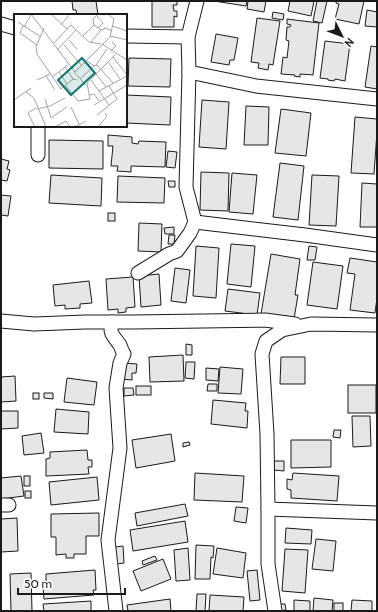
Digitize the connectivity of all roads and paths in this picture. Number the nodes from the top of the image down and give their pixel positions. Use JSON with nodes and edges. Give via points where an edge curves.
{"nodes":[{"id":1,"x":197,"y":1,"type":"edge"},
{"id":2,"x":1,"y":24,"type":"edge"},
{"id":3,"x":14,"y":28,"type":"edge"},
{"id":4,"x":127,"y":36,"type":"edge"},
{"id":5,"x":188,"y":37,"type":"junction"},
{"id":6,"x":189,"y":72,"type":"junction"},
{"id":7,"x":377,"y":99,"type":"edge"},
{"id":8,"x":38,"y":127,"type":"edge"},
{"id":9,"x":38,"y":155,"type":"dead end"},
{"id":10,"x":195,"y":222,"type":"junction"},
{"id":11,"x":377,"y":245,"type":"edge"},
{"id":12,"x":138,"y":273,"type":"dead end"},
{"id":13,"x":1,"y":321,"type":"edge"},
{"id":14,"x":112,"y":322,"type":"junction"},
{"id":15,"x":377,"y":325,"type":"edge"},
{"id":16,"x":305,"y":326,"type":"junction"},
{"id":17,"x":268,"y":509,"type":"junction"},
{"id":18,"x":377,"y":513,"type":"edge"},
{"id":19,"x":116,"y":611,"type":"edge"},
{"id":20,"x":275,"y":611,"type":"edge"}],
"edges":[{"from":1,"to":5,"type":"street"},
{"from":2,"to":3,"type":"street"},
{"from":4,"to":5,"type":"street"},
{"from":5,"to":6,"type":"street"},
{"from":6,"to":7,"type":"street","via":[[256,86]]},
{"from":6,"to":10,"type":"street","via":[[186,187]]},
{"from":8,"to":9,"type":"street"},
{"from":10,"to":11,"type":"street"},
{"from":10,"to":12,"type":"street","via":[[177,251]]},
{"from":13,"to":14,"type":"street","via":[[34,324]]},
{"from":14,"to":16,"type":"street","via":[[264,320]]},
{"from":14,"to":19,"type":"street","via":[[112,335],[124,354],[116,388],[120,448],[108,540]]},
{"from":15,"to":16,"type":"street"},
{"from":16,"to":17,"type":"street","via":[[282,330],[266,341],[262,354]]},
{"from":17,"to":18,"type":"street"},
{"from":17,"to":20,"type":"street","via":[[268,564]]}]}
